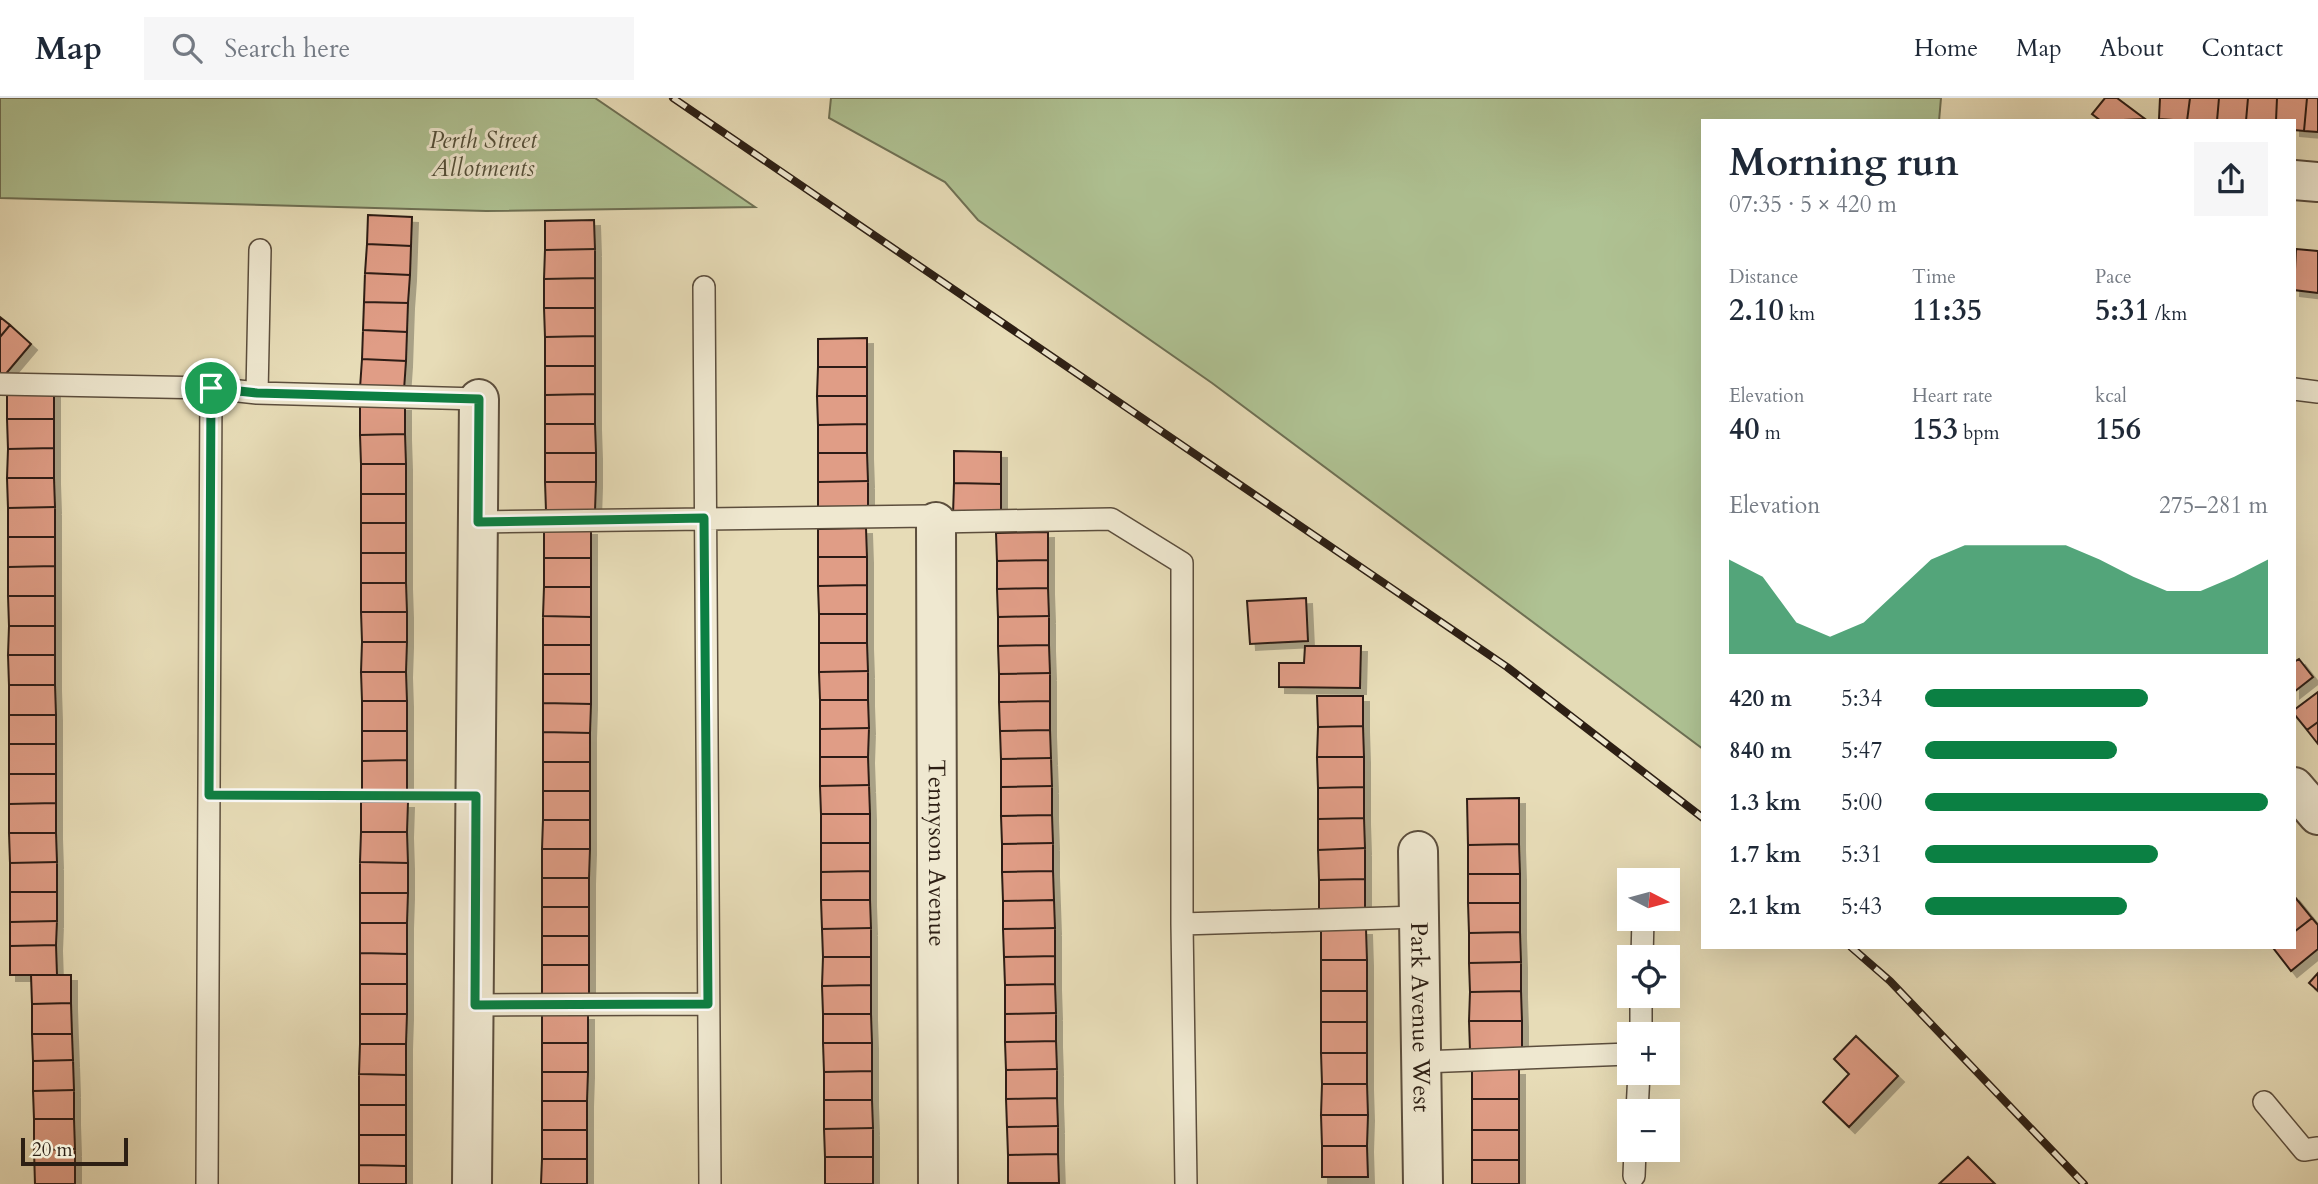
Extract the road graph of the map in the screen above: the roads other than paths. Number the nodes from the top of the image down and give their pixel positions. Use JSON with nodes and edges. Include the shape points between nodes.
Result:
{"nodes":[{"id":1,"x":2296,"y":180,"type":"edge"},
{"id":2,"x":2318,"y":182,"type":"edge"},
{"id":3,"x":260,"y":250,"type":"dead end"},
{"id":4,"x":704,"y":287,"type":"dead end"},
{"id":5,"x":0,"y":384,"type":"edge"},
{"id":6,"x":211,"y":388,"type":"junction"},
{"id":7,"x":2296,"y":389,"type":"edge"},
{"id":8,"x":2318,"y":392,"type":"edge"},
{"id":9,"x":257,"y":393,"type":"junction"},
{"id":10,"x":479,"y":399,"type":"joint"},
{"id":11,"x":704,"y":518,"type":"junction"},
{"id":12,"x":478,"y":522,"type":"junction"},
{"id":13,"x":936,"y":522,"type":"junction"},
{"id":14,"x":2296,"y":789,"type":"edge"},
{"id":15,"x":2318,"y":815,"type":"edge"},
{"id":16,"x":1419,"y":852,"type":"dead end"},
{"id":17,"x":1419,"y":917,"type":"junction"},
{"id":18,"x":1182,"y":924,"type":"junction"},
{"id":19,"x":708,"y":1004,"type":"junction"},
{"id":20,"x":475,"y":1005,"type":"junction"},
{"id":21,"x":1617,"y":1054,"type":"edge"},
{"id":22,"x":1422,"y":1062,"type":"junction"},
{"id":23,"x":2264,"y":1102,"type":"dead end"},
{"id":24,"x":2318,"y":1148,"type":"edge"},
{"id":25,"x":1634,"y":1162,"type":"edge"},
{"id":26,"x":1633,"y":1176,"type":"dead end"},
{"id":27,"x":207,"y":1184,"type":"edge"},
{"id":28,"x":472,"y":1184,"type":"edge"},
{"id":29,"x":710,"y":1184,"type":"edge"},
{"id":30,"x":938,"y":1184,"type":"edge"},
{"id":31,"x":1186,"y":1184,"type":"edge"},
{"id":32,"x":1423,"y":1184,"type":"edge"}],
"edges":[{"from":1,"to":2,"type":"street"},
{"from":3,"to":9,"type":"lane"},
{"from":4,"to":11,"type":"lane"},
{"from":5,"to":6,"type":"lane"},
{"from":6,"to":9,"type":"lane"},
{"from":6,"to":27,"type":"lane"},
{"from":7,"to":8,"type":"lane"},
{"from":9,"to":10,"type":"lane"},
{"from":10,"to":12,"type":"street"},
{"from":11,"to":12,"type":"lane"},
{"from":11,"to":13,"type":"lane","via":[[928,516]]},
{"from":11,"to":19,"type":"lane"},
{"from":12,"to":20,"type":"street"},
{"from":13,"to":18,"type":"lane","via":[[1111,519],[1182,563]]},
{"from":13,"to":30,"type":"street","name":"Tennyson Avenue"},
{"from":14,"to":15,"type":"street"},
{"from":16,"to":17,"type":"street","name":"Park Avenue West"},
{"from":17,"to":18,"type":"lane"},
{"from":17,"to":22,"type":"street","name":"Park Avenue West"},
{"from":18,"to":31,"type":"lane"},
{"from":19,"to":20,"type":"lane"},
{"from":19,"to":29,"type":"lane"},
{"from":20,"to":28,"type":"street"},
{"from":21,"to":22,"type":"lane"},
{"from":22,"to":32,"type":"street","name":"Park Avenue West"},
{"from":23,"to":24,"type":"lane","via":[[2304,1150]]},
{"from":25,"to":26,"type":"lane"}]}
